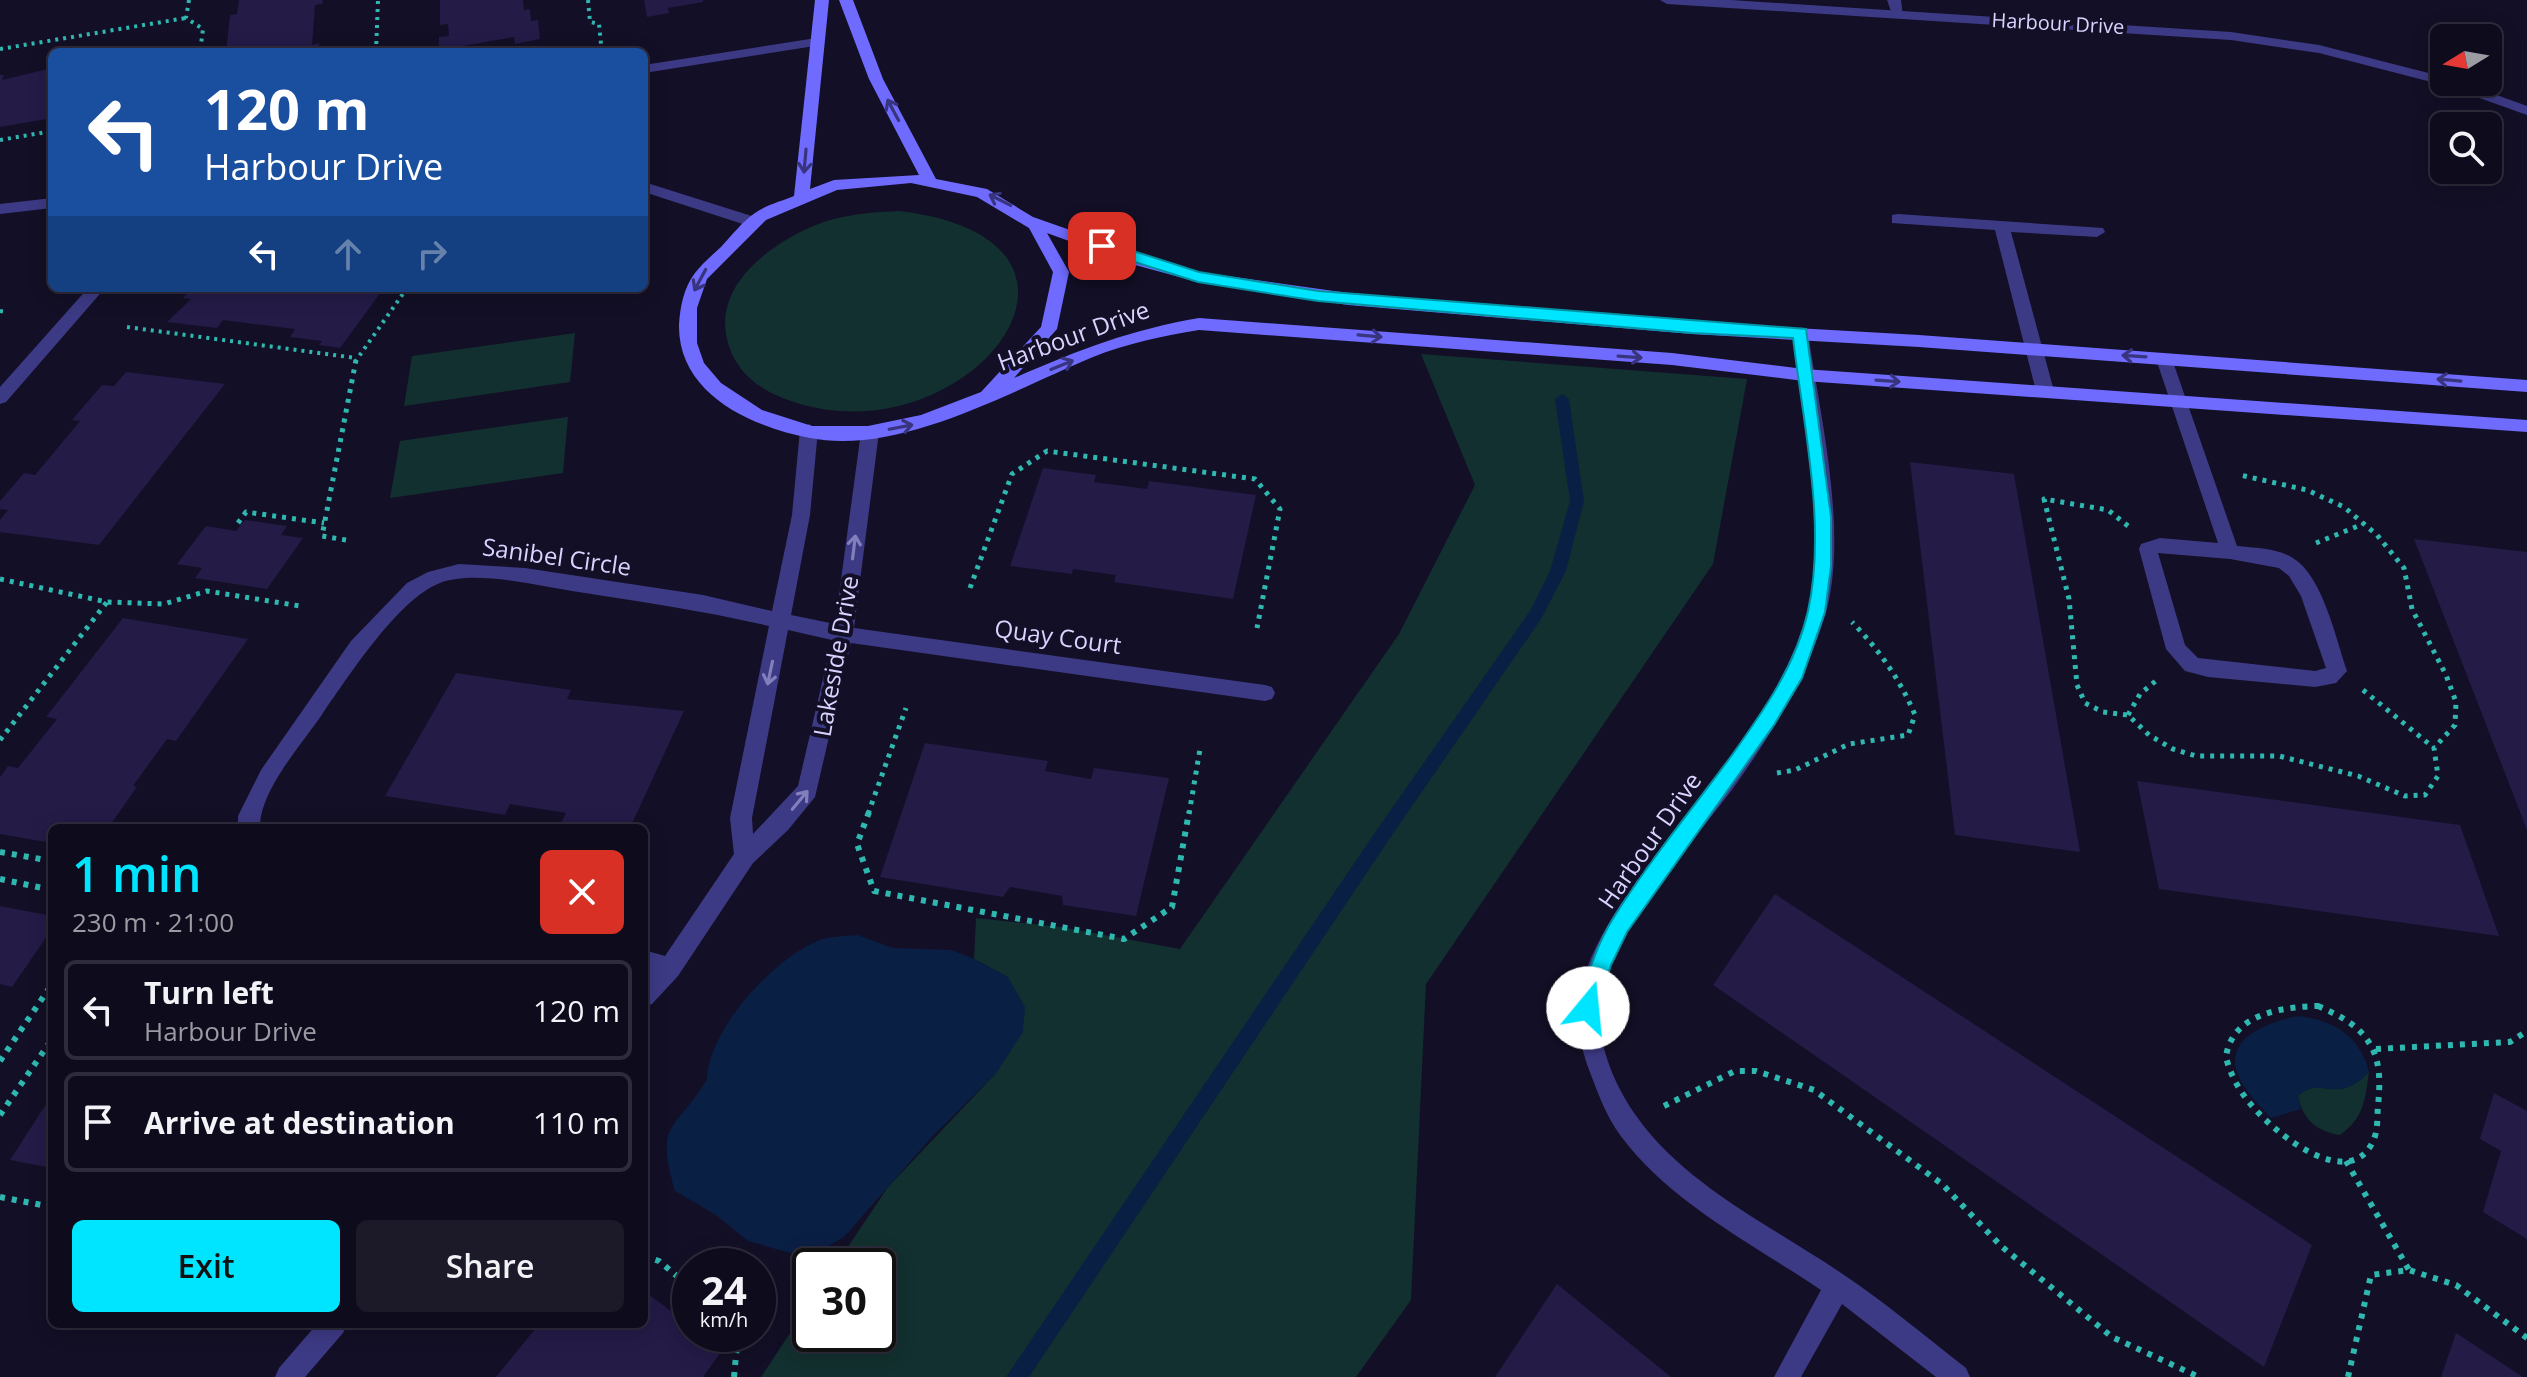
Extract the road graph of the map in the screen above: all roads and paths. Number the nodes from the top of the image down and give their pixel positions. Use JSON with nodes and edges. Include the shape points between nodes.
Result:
{"nodes":[{"id":1,"x":189,"y":0,"type":"edge"},
{"id":2,"x":378,"y":0,"type":"edge"},
{"id":3,"x":588,"y":0,"type":"edge"},
{"id":4,"x":822,"y":0,"type":"edge"},
{"id":5,"x":846,"y":0,"type":"edge"},
{"id":6,"x":1667,"y":0,"type":"edge"},
{"id":7,"x":1896,"y":7,"type":"edge"},
{"id":8,"x":186,"y":18,"type":"junction"},
{"id":9,"x":816,"y":42,"type":"junction"},
{"id":10,"x":601,"y":44,"type":"dead end"},
{"id":11,"x":201,"y":48,"type":"edge"},
{"id":12,"x":376,"y":48,"type":"edge"},
{"id":13,"x":0,"y":49,"type":"edge"},
{"id":14,"x":648,"y":68,"type":"edge"},
{"id":15,"x":2430,"y":77,"type":"edge"},
{"id":16,"x":2486,"y":96,"type":"edge"},
{"id":17,"x":2527,"y":111,"type":"edge"},
{"id":18,"x":48,"y":132,"type":"edge"},
{"id":19,"x":0,"y":140,"type":"edge"},
{"id":20,"x":929,"y":179,"type":"junction"},
{"id":21,"x":648,"y":188,"type":"edge"},
{"id":22,"x":802,"y":196,"type":"junction"},
{"id":23,"x":48,"y":203,"type":"edge"},
{"id":24,"x":0,"y":209,"type":"edge"},
{"id":25,"x":1898,"y":219,"type":"dead end"},
{"id":26,"x":752,"y":222,"type":"junction"},
{"id":27,"x":1033,"y":222,"type":"junction"},
{"id":28,"x":2001,"y":225,"type":"junction"},
{"id":29,"x":2097,"y":232,"type":"dead end"},
{"id":30,"x":93,"y":292,"type":"edge"},
{"id":31,"x":404,"y":292,"type":"edge"},
{"id":32,"x":1341,"y":299,"type":"junction"},
{"id":33,"x":127,"y":327,"type":"dead end"},
{"id":34,"x":1338,"y":333,"type":"junction"},
{"id":35,"x":1800,"y":333,"type":"junction"},
{"id":36,"x":2034,"y":349,"type":"junction"},
{"id":37,"x":356,"y":358,"type":"junction"},
{"id":38,"x":2164,"y":359,"type":"junction"},
{"id":39,"x":1804,"y":375,"type":"junction"},
{"id":40,"x":2527,"y":386,"type":"edge"},
{"id":41,"x":2045,"y":391,"type":"junction"},
{"id":42,"x":989,"y":394,"type":"junction"},
{"id":43,"x":0,"y":398,"type":"edge"},
{"id":44,"x":2178,"y":401,"type":"junction"},
{"id":45,"x":2527,"y":426,"type":"edge"},
{"id":46,"x":809,"y":430,"type":"junction"},
{"id":47,"x":870,"y":432,"type":"junction"},
{"id":48,"x":238,"y":523,"type":"dead end"},
{"id":49,"x":324,"y":523,"type":"junction"},
{"id":50,"x":2363,"y":524,"type":"dead end"},
{"id":51,"x":346,"y":540,"type":"dead end"},
{"id":52,"x":2230,"y":552,"type":"junction"},
{"id":53,"x":2286,"y":564,"type":"junction"},
{"id":54,"x":0,"y":579,"type":"edge"},
{"id":55,"x":970,"y":588,"type":"dead end"},
{"id":56,"x":1818,"y":599,"type":"junction"},
{"id":57,"x":107,"y":602,"type":"junction"},
{"id":58,"x":300,"y":606,"type":"dead end"},
{"id":59,"x":782,"y":620,"type":"junction"},
{"id":60,"x":1257,"y":628,"type":"dead end"},
{"id":61,"x":843,"y":634,"type":"junction"},
{"id":62,"x":2184,"y":658,"type":"junction"},
{"id":63,"x":2337,"y":671,"type":"junction"},
{"id":64,"x":1265,"y":693,"type":"dead end"},
{"id":65,"x":906,"y":708,"type":"dead end"},
{"id":66,"x":2128,"y":715,"type":"dead end"},
{"id":67,"x":0,"y":740,"type":"edge"},
{"id":68,"x":2434,"y":748,"type":"dead end"},
{"id":69,"x":1200,"y":749,"type":"dead end"},
{"id":70,"x":1731,"y":770,"type":"junction"},
{"id":71,"x":249,"y":824,"type":"edge"},
{"id":72,"x":0,"y":852,"type":"edge"},
{"id":73,"x":745,"y":856,"type":"junction"},
{"id":74,"x":48,"y":860,"type":"edge"},
{"id":75,"x":0,"y":879,"type":"edge"},
{"id":76,"x":48,"y":889,"type":"edge"},
{"id":77,"x":648,"y":962,"type":"edge"},
{"id":78,"x":670,"y":968,"type":"junction"},
{"id":79,"x":48,"y":990,"type":"edge"},
{"id":80,"x":648,"y":992,"type":"edge"},
{"id":81,"x":2527,"y":1031,"type":"edge"},
{"id":82,"x":48,"y":1045,"type":"edge"},
{"id":83,"x":2376,"y":1049,"type":"junction"},
{"id":84,"x":0,"y":1061,"type":"edge"},
{"id":85,"x":0,"y":1115,"type":"edge"},
{"id":86,"x":1627,"y":1124,"type":"junction"},
{"id":87,"x":2346,"y":1161,"type":"junction"},
{"id":88,"x":0,"y":1197,"type":"edge"},
{"id":89,"x":48,"y":1206,"type":"edge"},
{"id":90,"x":648,"y":1257,"type":"edge"},
{"id":91,"x":2409,"y":1270,"type":"junction"},
{"id":92,"x":672,"y":1272,"type":"edge"},
{"id":93,"x":1838,"y":1285,"type":"junction"},
{"id":94,"x":331,"y":1328,"type":"edge"},
{"id":95,"x":2527,"y":1338,"type":"edge"},
{"id":96,"x":736,"y":1352,"type":"edge"},
{"id":97,"x":288,"y":1377,"type":"edge"},
{"id":98,"x":734,"y":1377,"type":"edge"},
{"id":99,"x":1787,"y":1377,"type":"edge"},
{"id":100,"x":1957,"y":1377,"type":"edge"},
{"id":101,"x":2199,"y":1377,"type":"edge"},
{"id":102,"x":2348,"y":1377,"type":"edge"}],
"edges":[{"from":1,"to":8,"type":"path"},
{"from":2,"to":12,"type":"path"},
{"from":3,"to":10,"type":"path","via":[[590,22],[599,24]]},
{"from":4,"to":9,"type":"street"},
{"from":20,"to":5,"type":"street","one_way":true,"via":[[876,79]]},
{"from":6,"to":7,"type":"street","name":"Harbour Drive"},
{"from":7,"to":15,"type":"street","name":"Harbour Drive","via":[[2259,39]]},
{"from":8,"to":11,"type":"path","via":[[203,29]]},
{"from":8,"to":13,"type":"path"},
{"from":9,"to":14,"type":"street"},
{"from":9,"to":22,"type":"street","one_way":true},
{"from":16,"to":17,"type":"street","name":"Harbour Drive"},
{"from":18,"to":19,"type":"path"},
{"from":20,"to":22,"type":"street","name":"Harbour Drive","via":[[872,180]]},
{"from":27,"to":20,"type":"street","name":"Harbour Drive","one_way":true,"via":[[980,190]]},
{"from":21,"to":26,"type":"street"},
{"from":22,"to":26,"type":"street","name":"Harbour Drive"},
{"from":23,"to":24,"type":"street"},
{"from":25,"to":28,"type":"street"},
{"from":26,"to":46,"type":"street","name":"Harbour Drive","one_way":true,"via":[[715,255],[696,283],[688,339],[696,364],[735,405]]},
{"from":27,"to":32,"type":"street","name":"Harbour Drive","via":[[1198,277]]},
{"from":27,"to":42,"type":"street","via":[[1059,267],[1055,318],[1021,369]]},
{"from":28,"to":29,"type":"street"},
{"from":28,"to":36,"type":"street"},
{"from":30,"to":43,"type":"street"},
{"from":31,"to":37,"type":"path"},
{"from":32,"to":34,"type":"street"},
{"from":32,"to":35,"type":"street","name":"Harbour Drive"},
{"from":33,"to":37,"type":"path"},
{"from":34,"to":39,"type":"street","name":"Harbour Drive","one_way":true,"via":[[1672,359]]},
{"from":42,"to":34,"type":"street","name":"Harbour Drive","one_way":true,"via":[[1137,336],[1184,325]]},
{"from":35,"to":36,"type":"street","name":"Harbour Drive"},
{"from":35,"to":39,"type":"street","name":"Harbour Drive"},
{"from":38,"to":36,"type":"street","name":"Harbour Drive","one_way":true},
{"from":36,"to":41,"type":"street"},
{"from":37,"to":49,"type":"path"},
{"from":40,"to":38,"type":"street","name":"Harbour Drive","one_way":true},
{"from":38,"to":44,"type":"street"},
{"from":39,"to":41,"type":"street","name":"Harbour Drive","one_way":true},
{"from":39,"to":56,"type":"street","name":"Harbour Drive","via":[[1822,517]]},
{"from":41,"to":44,"type":"street","name":"Harbour Drive"},
{"from":47,"to":42,"type":"street","name":"Harbour Drive","one_way":true,"via":[[933,419]]},
{"from":44,"to":45,"type":"street","name":"Harbour Drive"},
{"from":44,"to":52,"type":"street"},
{"from":46,"to":47,"type":"street","name":"Harbour Drive"},
{"from":46,"to":59,"type":"street","via":[[801,515]]},
{"from":61,"to":47,"type":"street","name":"Lakeside Drive","one_way":true},
{"from":48,"to":49,"type":"path","via":[[246,512]]},
{"from":49,"to":51,"type":"path","via":[[322,536]]},
{"from":50,"to":53,"type":"path","via":[[2325,537]]},
{"from":52,"to":53,"type":"street"},
{"from":52,"to":62,"type":"street","via":[[2160,545],[2148,549],[2176,649]]},
{"from":53,"to":63,"type":"street","via":[[2306,586]]},
{"from":54,"to":57,"type":"path"},
{"from":55,"to":60,"type":"path","via":[[1012,474],[1047,451],[1255,479],[1280,509]]},
{"from":56,"to":70,"type":"street","name":"Harbour Drive","via":[[1793,678]]},
{"from":56,"to":70,"type":"path","via":[[1853,622],[1881,652],[1915,715],[1908,735],[1836,748],[1790,773]]},
{"from":57,"to":58,"type":"path","via":[[164,604],[207,591]]},
{"from":57,"to":67,"type":"path"},
{"from":59,"to":61,"type":"street","name":"Sanibel Circle"},
{"from":59,"to":71,"type":"street","name":"Sanibel Circle","via":[[513,574],[477,570],[435,577],[396,604],[358,647],[268,776]]},
{"from":59,"to":73,"type":"street","one_way":true,"via":[[741,818]]},
{"from":61,"to":64,"type":"street","name":"Quay Court"},
{"from":73,"to":61,"type":"street","name":"Lakeside Drive","one_way":true,"via":[[808,790]]},
{"from":62,"to":63,"type":"street","via":[[2208,669],[2315,679]]},
{"from":62,"to":66,"type":"path","via":[[2140,694]]},
{"from":63,"to":68,"type":"path"},
{"from":65,"to":69,"type":"path","via":[[857,844],[874,891],[1124,939],[1172,907]]},
{"from":70,"to":86,"type":"street","name":"Harbour Drive","via":[[1620,925],[1588,1008],[1591,1041]]},
{"from":72,"to":74,"type":"path"},
{"from":73,"to":78,"type":"street","name":"Lakeside Drive"},
{"from":75,"to":76,"type":"path"},
{"from":77,"to":78,"type":"street"},
{"from":78,"to":80,"type":"street","name":"Lakeside Drive"},
{"from":79,"to":84,"type":"path"},
{"from":81,"to":83,"type":"path","via":[[2510,1042]]},
{"from":82,"to":85,"type":"path"},
{"from":83,"to":87,"type":"path","via":[[2381,1085],[2375,1140]]},
{"from":83,"to":87,"type":"path","via":[[2343,1016],[2318,1006],[2270,1010],[2233,1037],[2225,1056],[2232,1079],[2262,1120],[2299,1149]]},
{"from":86,"to":93,"type":"street","name":"Harbour Drive","via":[[1695,1191]]},
{"from":86,"to":101,"type":"path","via":[[1735,1071],[1756,1071],[1814,1090],[1942,1184],[2001,1246],[2112,1337]]},
{"from":87,"to":91,"type":"path"},
{"from":88,"to":89,"type":"path"},
{"from":90,"to":92,"type":"path"},
{"from":91,"to":95,"type":"path","via":[[2456,1285]]},
{"from":91,"to":102,"type":"path","via":[[2371,1275]]},
{"from":93,"to":99,"type":"street"},
{"from":93,"to":100,"type":"street","name":"Harbour Drive"},
{"from":94,"to":97,"type":"street"},
{"from":96,"to":98,"type":"path"}]}
